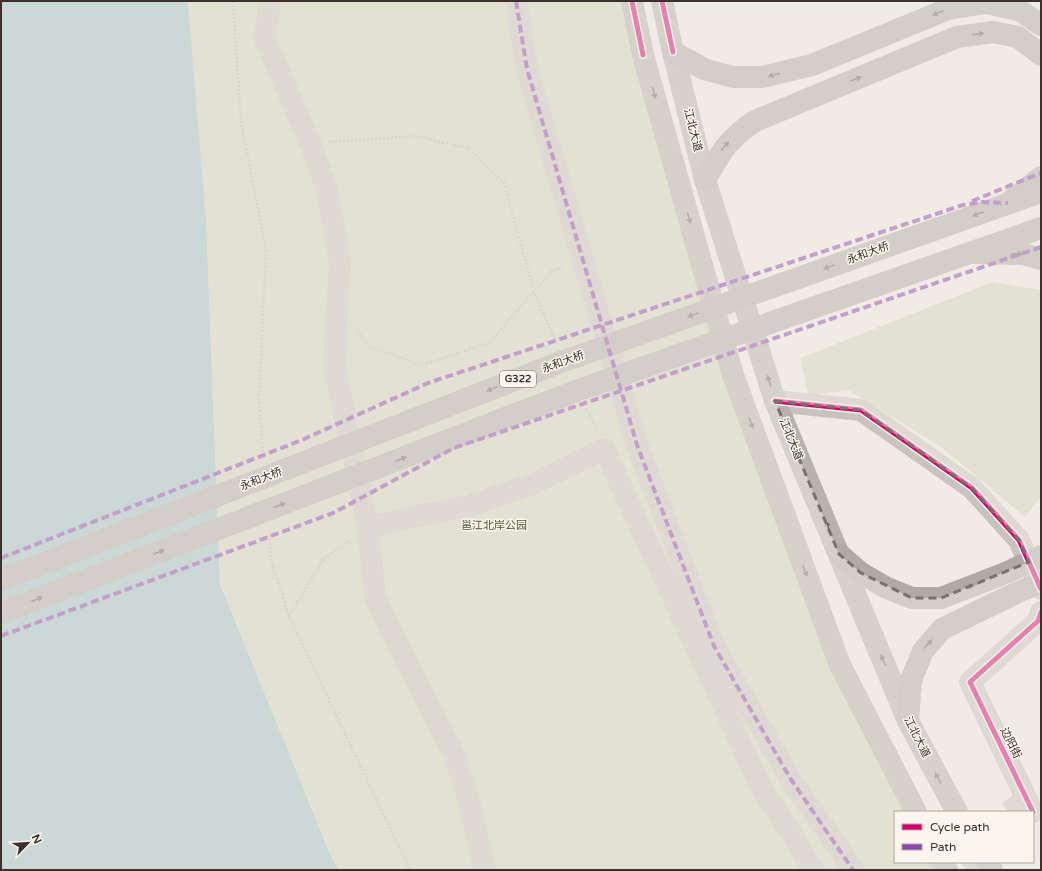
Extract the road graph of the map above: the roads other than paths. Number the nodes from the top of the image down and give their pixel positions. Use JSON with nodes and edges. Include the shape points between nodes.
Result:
{"nodes":[{"id":1,"x":270,"y":1,"type":"edge"},
{"id":2,"x":516,"y":1,"type":"edge"},
{"id":3,"x":632,"y":1,"type":"edge"},
{"id":4,"x":662,"y":1,"type":"edge"},
{"id":5,"x":1041,"y":25,"type":"edge"},
{"id":6,"x":673,"y":52,"type":"junction"},
{"id":7,"x":1041,"y":55,"type":"edge"},
{"id":8,"x":1041,"y":177,"type":"edge"},
{"id":9,"x":705,"y":180,"type":"junction"},
{"id":10,"x":1041,"y":192,"type":"edge"},
{"id":11,"x":1008,"y":203,"type":"junction"},
{"id":12,"x":1041,"y":228,"type":"edge"},
{"id":13,"x":964,"y":253,"type":"junction"},
{"id":14,"x":1041,"y":259,"type":"edge"},
{"id":15,"x":776,"y":401,"type":"junction"},
{"id":16,"x":368,"y":528,"type":"junction"},
{"id":17,"x":839,"y":554,"type":"junction"},
{"id":18,"x":1041,"y":556,"type":"edge"},
{"id":19,"x":1,"y":580,"type":"edge"},
{"id":20,"x":1041,"y":582,"type":"edge"},
{"id":21,"x":1041,"y":589,"type":"edge"},
{"id":22,"x":1041,"y":612,"type":"edge"},
{"id":23,"x":1,"y":613,"type":"edge"},
{"id":24,"x":908,"y":721,"type":"junction"},
{"id":25,"x":915,"y":811,"type":"edge"},
{"id":26,"x":956,"y":811,"type":"edge"},
{"id":27,"x":1033,"y":811,"type":"edge"},
{"id":28,"x":1034,"y":814,"type":"edge"},
{"id":29,"x":1041,"y":829,"type":"edge"},
{"id":30,"x":485,"y":870,"type":"edge"},
{"id":31,"x":814,"y":870,"type":"edge"},
{"id":32,"x":853,"y":870,"type":"edge"}],
"edges":[{"from":1,"to":16,"type":"street","via":[[265,38],[327,190],[340,263],[334,364]]},
{"from":2,"to":32,"type":"street","via":[[527,68],[637,445],[711,639],[790,778]]},
{"from":3,"to":25,"type":"main road","one_way":true,"via":[[643,55],[733,375],[840,665]]},
{"from":4,"to":6,"type":"main road","name":"江北大道"},
{"from":5,"to":6,"type":"highway","one_way":true,"via":[[1021,11],[987,3],[948,9],[812,65],[762,78],[733,77],[704,69]]},
{"from":6,"to":9,"type":"main road","name":"江北大道"},
{"from":9,"to":7,"type":"highway","one_way":true,"via":[[720,152],[736,134],[755,121],[957,37],[993,32],[1018,37]]},
{"from":8,"to":11,"type":"highway"},
{"from":15,"to":9,"type":"main road","name":"江北大道","one_way":true},
{"from":10,"to":11,"type":"highway","name":"永和大桥","number":"G322","bridge":true},
{"from":11,"to":19,"type":"highway","name":"永和大桥","number":"G322","one_way":true,"bridge":true,"via":[[561,362]]},
{"from":12,"to":13,"type":"highway","bridge":true},
{"from":13,"to":14,"type":"highway","one_way":true,"bridge":true,"via":[[1023,254]]},
{"from":23,"to":13,"type":"highway","one_way":true,"bridge":true,"via":[[573,392]]},
{"from":17,"to":15,"type":"main road","name":"江北大道","one_way":true},
{"from":15,"to":21,"type":"street","via":[[861,410],[972,488],[1019,540]]},
{"from":16,"to":30,"type":"street","via":[[375,597],[454,754],[468,798]]},
{"from":16,"to":31,"type":"street","via":[[468,506],[533,484],[604,448],[761,787]]},
{"from":18,"to":17,"type":"highway","one_way":true,"bridge":true,"via":[[941,598],[912,598],[887,588],[861,573]]},
{"from":24,"to":17,"type":"main road","name":"江北大道","one_way":true},
{"from":24,"to":20,"type":"highway","one_way":true,"bridge":true,"via":[[911,680],[922,651],[942,629]]},
{"from":22,"to":27,"type":"street","name":"边阳街","via":[[1038,621],[970,682]]},
{"from":26,"to":24,"type":"main road","name":"江北大道","one_way":true},
{"from":28,"to":29,"type":"street","name":"边阳街"}]}
